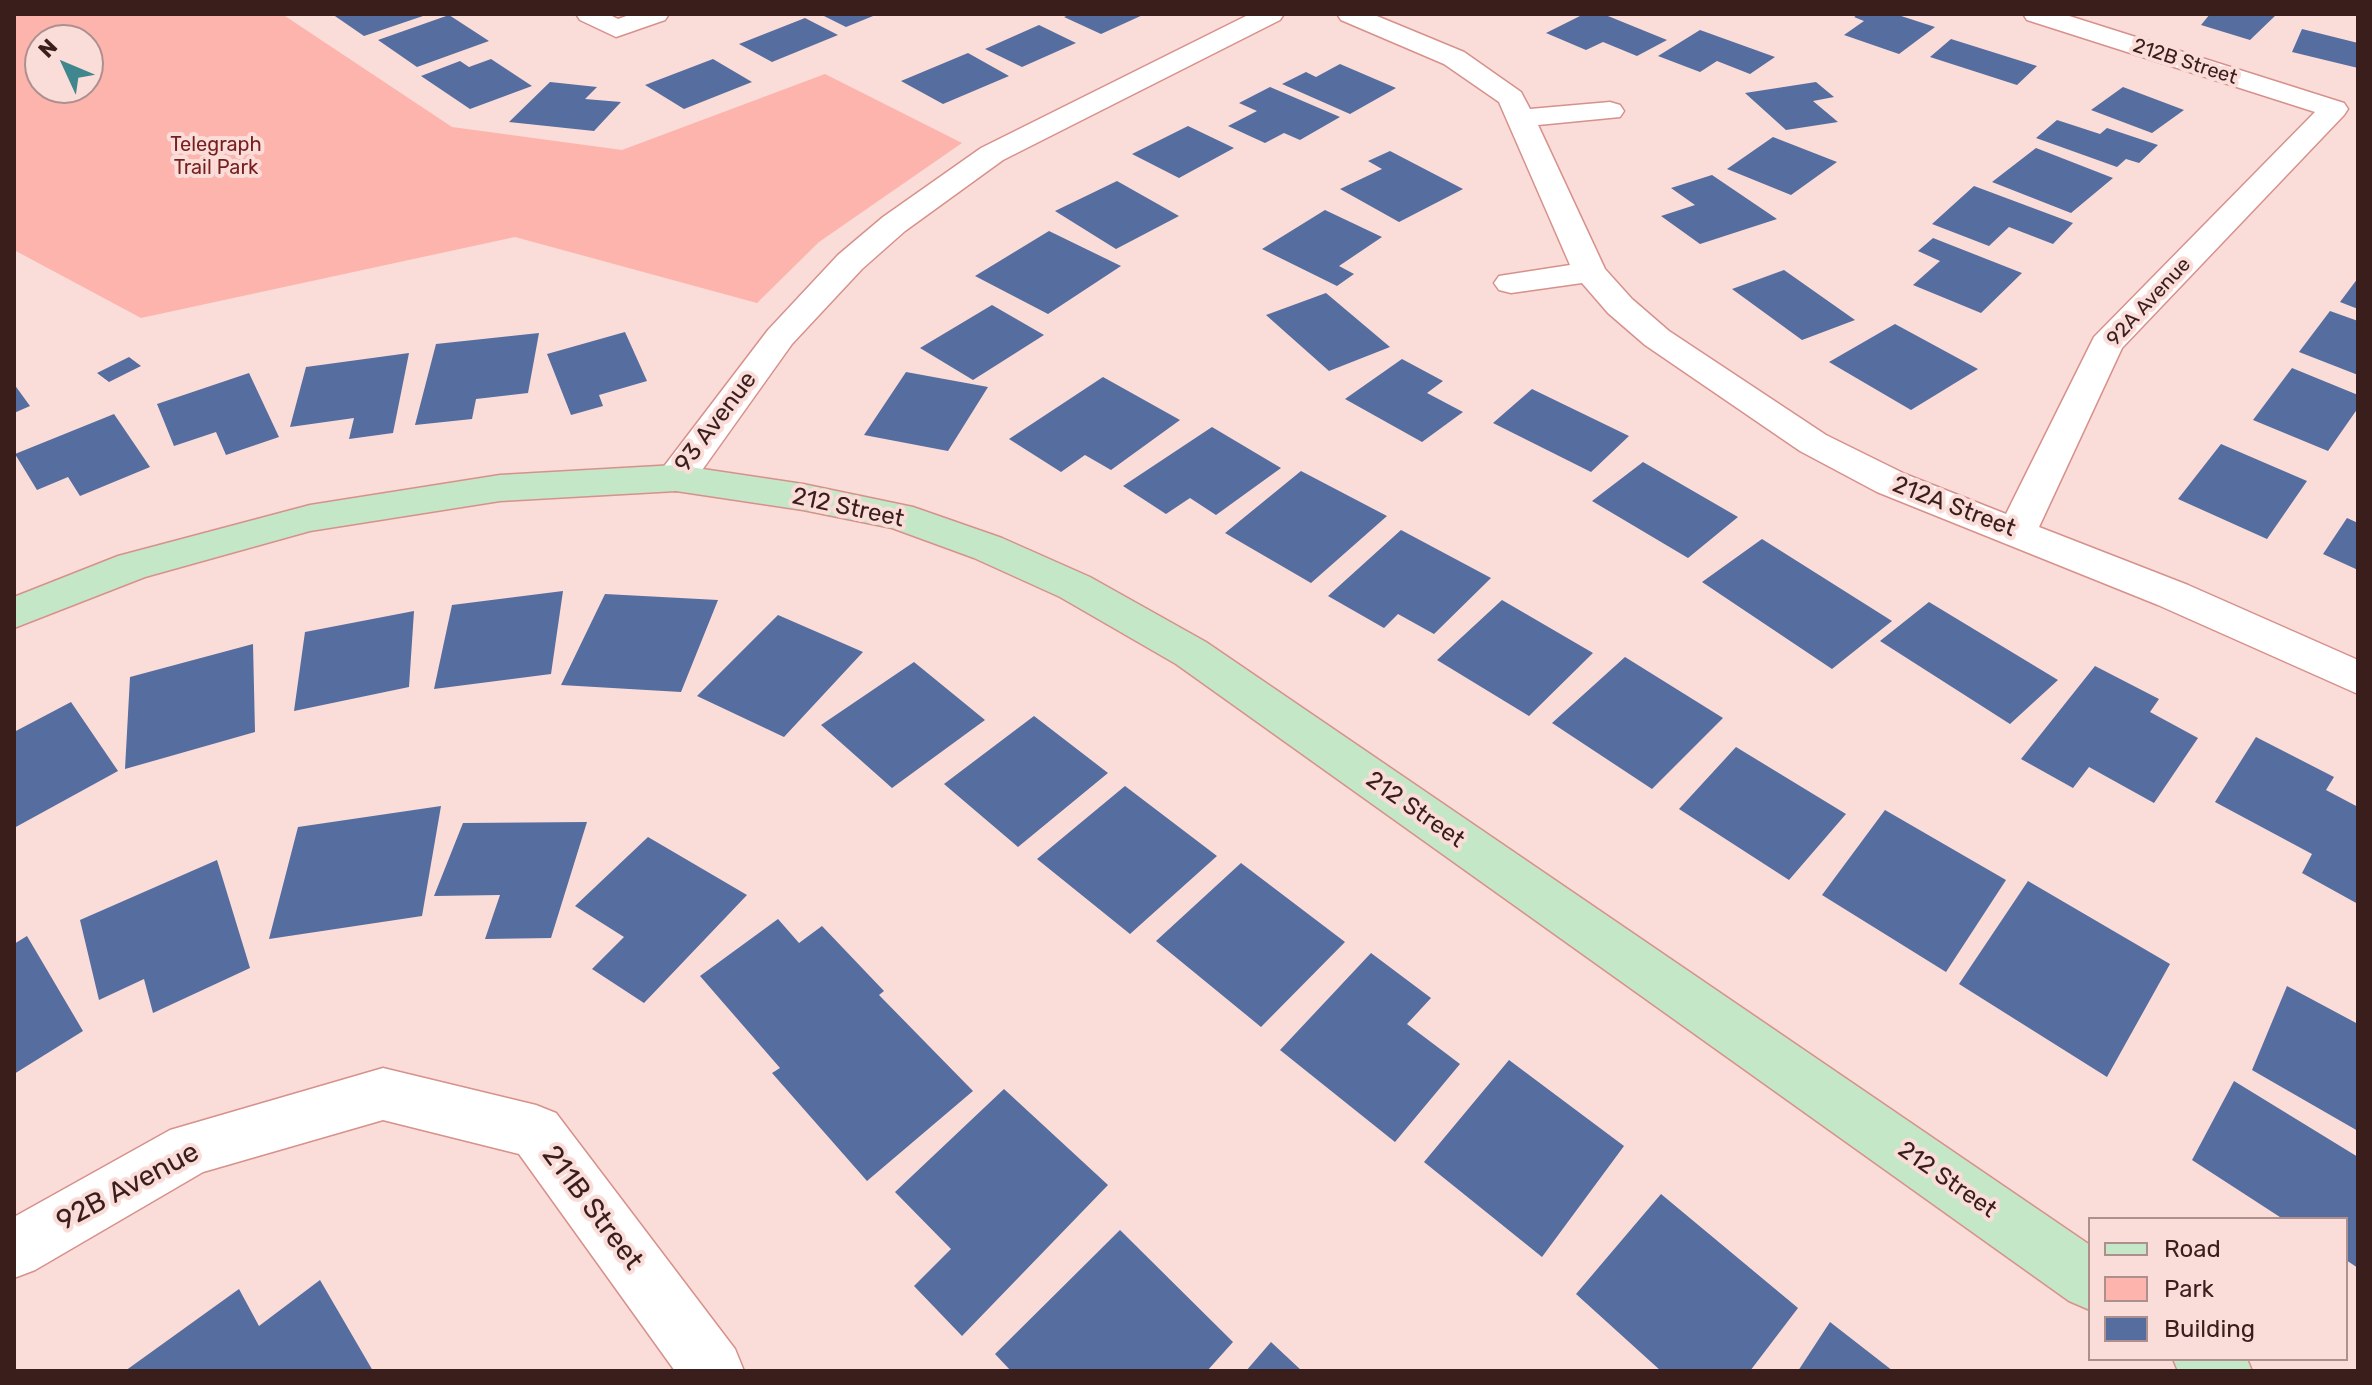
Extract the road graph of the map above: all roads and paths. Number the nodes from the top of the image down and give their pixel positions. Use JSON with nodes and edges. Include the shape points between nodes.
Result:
{"nodes":[{"id":1,"x":589,"y":14,"type":"edge"},
{"id":2,"x":656,"y":14,"type":"edge"},
{"id":3,"x":1271,"y":14,"type":"edge"},
{"id":4,"x":1350,"y":14,"type":"edge"},
{"id":5,"x":2036,"y":14,"type":"edge"},
{"id":6,"x":2334,"y":109,"type":"joint"},
{"id":7,"x":1610,"y":111,"type":"dead end"},
{"id":8,"x":1523,"y":118,"type":"junction"},
{"id":9,"x":1590,"y":272,"type":"junction"},
{"id":10,"x":1511,"y":283,"type":"dead end"},
{"id":11,"x":676,"y":478,"type":"junction"},
{"id":12,"x":2017,"y":532,"type":"junction"},
{"id":13,"x":14,"y":613,"type":"edge"},
{"id":14,"x":2358,"y":678,"type":"edge"},
{"id":15,"x":383,"y":1094,"type":"joint"},
{"id":16,"x":14,"y":1249,"type":"edge"},
{"id":17,"x":2088,"y":1279,"type":"edge"},
{"id":18,"x":713,"y":1371,"type":"edge"}],
"edges":[{"from":1,"to":2,"type":"street","via":[[616,29]]},
{"from":3,"to":11,"type":"street","name":"93 Avenue","via":[[992,154],[894,224],[780,337]]},
{"from":4,"to":8,"type":"street","name":"212A Street","via":[[1477,72],[1511,98]]},
{"from":5,"to":6,"type":"street","name":"212B Street"},
{"from":6,"to":12,"type":"street","name":"92A Avenue","via":[[2106,344]]},
{"from":7,"to":8,"type":"street"},
{"from":8,"to":9,"type":"street","name":"212A Street"},
{"from":9,"to":10,"type":"street"},
{"from":9,"to":12,"type":"street","name":"212A Street","via":[[1657,338],[1813,443],[1891,483]]},
{"from":11,"to":13,"type":"street","name":"93 Avenue","via":[[500,488],[310,518],[132,566]]},
{"from":11,"to":17,"type":"street","name":"212 Street","via":[[899,516],[988,548],[1120,610],[1191,653]]},
{"from":12,"to":14,"type":"street","name":"212A Street"},
{"from":15,"to":16,"type":"street","name":"92B Avenue","via":[[190,1149]]},
{"from":15,"to":18,"type":"street","name":"211B Street","via":[[536,1132]]}]}
